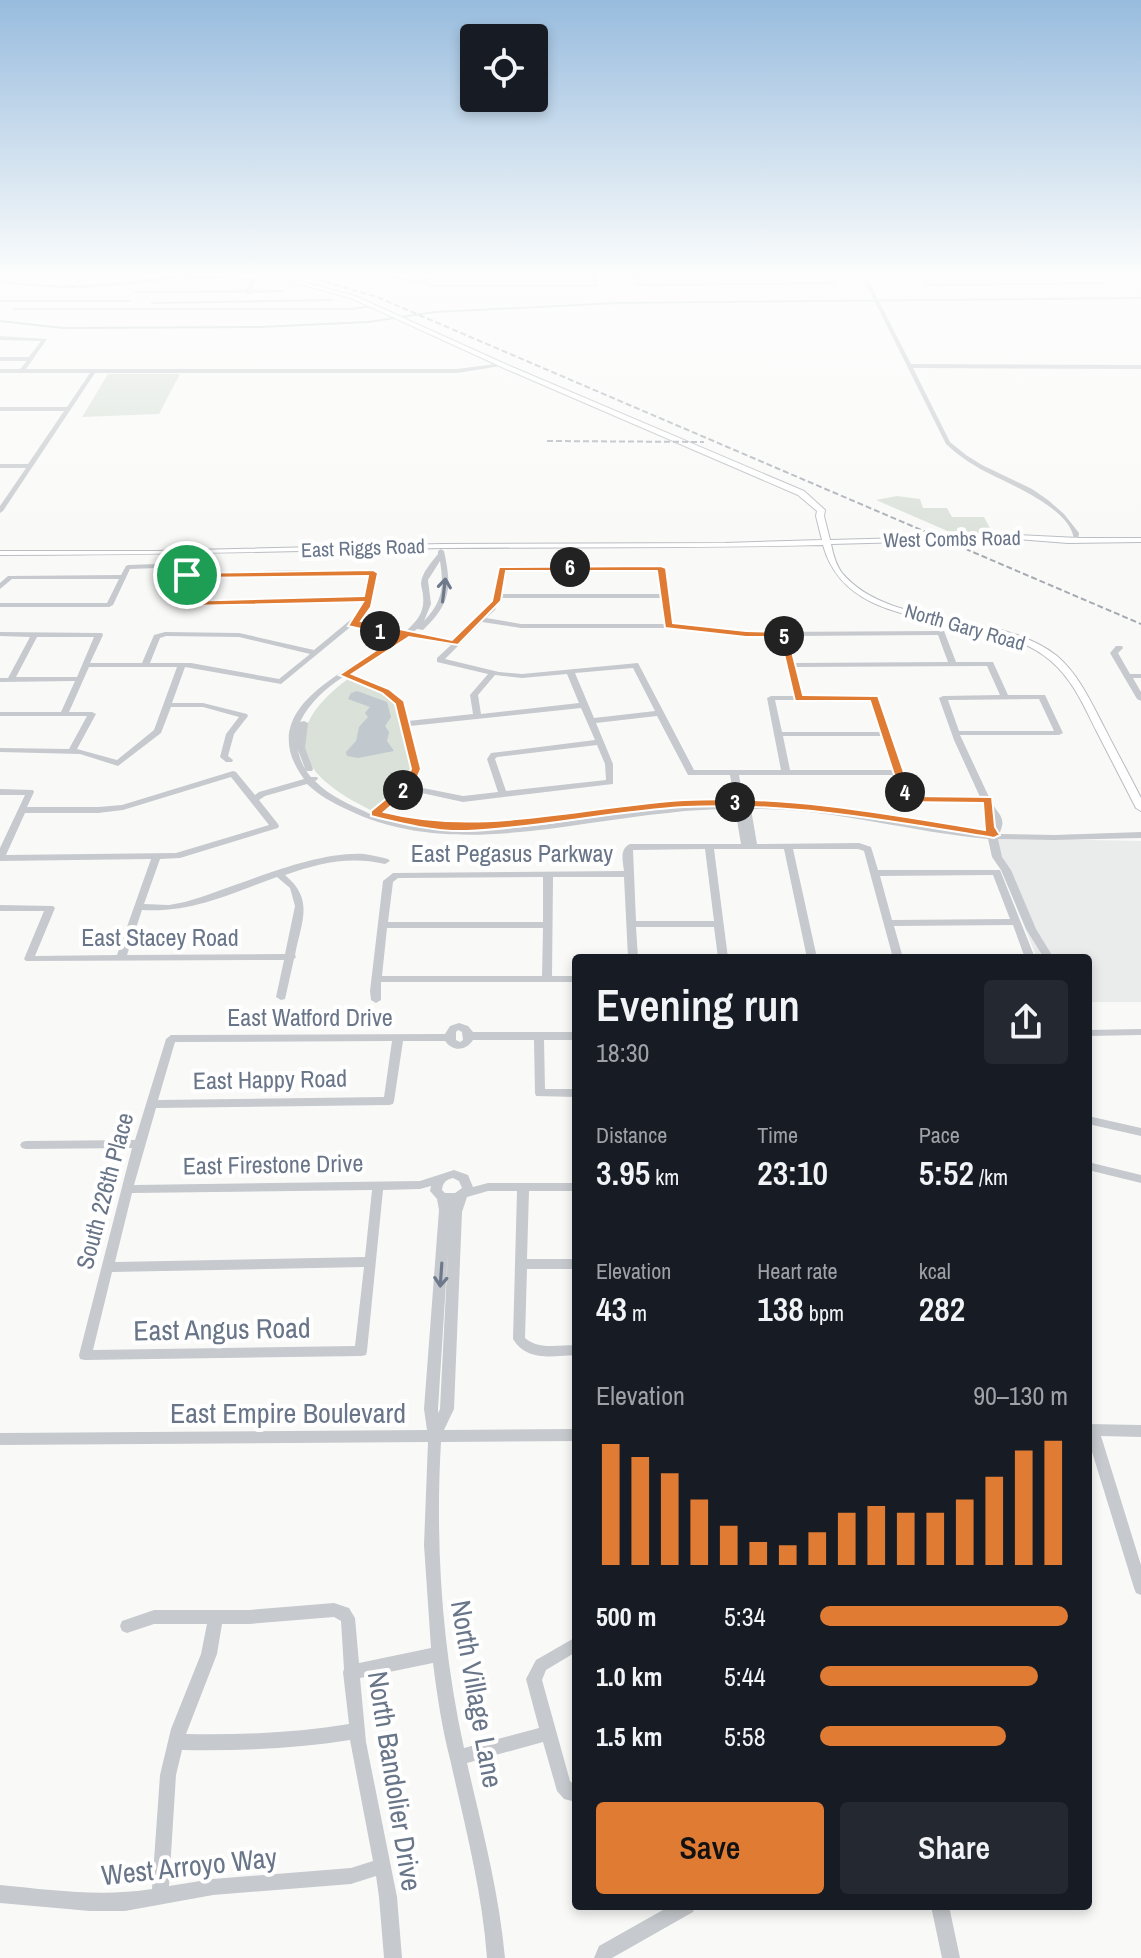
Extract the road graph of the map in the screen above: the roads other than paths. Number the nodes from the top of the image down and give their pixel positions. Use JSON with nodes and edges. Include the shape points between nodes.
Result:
{"nodes":[{"id":1,"x":26,"y":365,"type":"edge"},
{"id":2,"x":501,"y":365,"type":"edge"},
{"id":3,"x":504,"y":365,"type":"joint"},
{"id":4,"x":909,"y":366,"type":"joint"},
{"id":5,"x":1141,"y":367,"type":"edge"},
{"id":6,"x":0,"y":371,"type":"edge"},
{"id":7,"x":22,"y":371,"type":"junction"},
{"id":8,"x":93,"y":372,"type":"junction"},
{"id":9,"x":0,"y":409,"type":"edge"},
{"id":10,"x":69,"y":409,"type":"junction"},
{"id":11,"x":0,"y":466,"type":"edge"},
{"id":12,"x":30,"y":466,"type":"junction"},
{"id":13,"x":800,"y":496,"type":"junction"},
{"id":14,"x":3,"y":501,"type":"edge"},
{"id":15,"x":0,"y":511,"type":"edge"},
{"id":16,"x":1076,"y":540,"type":"junction"},
{"id":17,"x":1141,"y":540,"type":"edge"},
{"id":18,"x":828,"y":544,"type":"junction"},
{"id":19,"x":442,"y":550,"type":"junction"},
{"id":20,"x":0,"y":553,"type":"edge"},
{"id":21,"x":187,"y":575,"type":"junction"},
{"id":22,"x":124,"y":577,"type":"junction"},
{"id":23,"x":0,"y":587,"type":"edge"},
{"id":24,"x":498,"y":596,"type":"junction"},
{"id":25,"x":665,"y":596,"type":"junction"},
{"id":26,"x":368,"y":599,"type":"junction"},
{"id":27,"x":0,"y":605,"type":"edge"},
{"id":28,"x":480,"y":619,"type":"junction"},
{"id":29,"x":353,"y":623,"type":"junction"},
{"id":30,"x":668,"y":626,"type":"junction"},
{"id":31,"x":0,"y":634,"type":"edge"},
{"id":32,"x":35,"y":634,"type":"junction"},
{"id":33,"x":784,"y":634,"type":"junction"},
{"id":34,"x":409,"y":636,"type":"junction"},
{"id":35,"x":452,"y":645,"type":"junction"},
{"id":36,"x":1119,"y":648,"type":"dead end"},
{"id":37,"x":316,"y":653,"type":"junction"},
{"id":38,"x":953,"y":664,"type":"junction"},
{"id":39,"x":86,"y":665,"type":"junction"},
{"id":40,"x":145,"y":665,"type":"junction"},
{"id":41,"x":182,"y":665,"type":"junction"},
{"id":42,"x":791,"y":665,"type":"junction"},
{"id":43,"x":570,"y":671,"type":"junction"},
{"id":44,"x":493,"y":673,"type":"junction"},
{"id":45,"x":347,"y":676,"type":"junction"},
{"id":46,"x":1128,"y":676,"type":"junction"},
{"id":47,"x":1141,"y":676,"type":"edge"},
{"id":48,"x":79,"y":679,"type":"junction"},
{"id":49,"x":0,"y":680,"type":"edge"},
{"id":50,"x":11,"y":680,"type":"junction"},
{"id":51,"x":798,"y":698,"type":"junction"},
{"id":52,"x":1005,"y":698,"type":"junction"},
{"id":53,"x":1141,"y":699,"type":"edge"},
{"id":54,"x":167,"y":705,"type":"junction"},
{"id":55,"x":583,"y":705,"type":"junction"},
{"id":56,"x":660,"y":713,"type":"junction"},
{"id":57,"x":0,"y":714,"type":"edge"},
{"id":58,"x":64,"y":714,"type":"junction"},
{"id":59,"x":477,"y":717,"type":"junction"},
{"id":60,"x":591,"y":721,"type":"junction"},
{"id":61,"x":405,"y":724,"type":"junction"},
{"id":62,"x":956,"y":733,"type":"junction"},
{"id":63,"x":778,"y":734,"type":"junction"},
{"id":64,"x":886,"y":734,"type":"junction"},
{"id":65,"x":600,"y":742,"type":"junction"},
{"id":66,"x":0,"y":750,"type":"edge"},
{"id":67,"x":72,"y":751,"type":"junction"},
{"id":68,"x":229,"y":760,"type":"dead end"},
{"id":69,"x":898,"y":772,"type":"junction"},
{"id":70,"x":738,"y":773,"type":"junction"},
{"id":71,"x":786,"y":773,"type":"junction"},
{"id":72,"x":313,"y":779,"type":"junction"},
{"id":73,"x":407,"y":787,"type":"junction"},
{"id":74,"x":0,"y":792,"type":"edge"},
{"id":75,"x":503,"y":795,"type":"junction"},
{"id":76,"x":254,"y":800,"type":"junction"},
{"id":77,"x":989,"y":804,"type":"junction"},
{"id":78,"x":742,"y":805,"type":"junction"},
{"id":79,"x":1141,"y":808,"type":"edge"},
{"id":80,"x":22,"y":810,"type":"junction"},
{"id":81,"x":373,"y":816,"type":"junction"},
{"id":82,"x":5,"y":835,"type":"edge"},
{"id":83,"x":994,"y":835,"type":"junction"},
{"id":84,"x":1141,"y":835,"type":"edge"},
{"id":85,"x":788,"y":846,"type":"junction"},
{"id":86,"x":709,"y":847,"type":"junction"},
{"id":87,"x":749,"y":847,"type":"junction"},
{"id":88,"x":156,"y":857,"type":"junction"},
{"id":89,"x":0,"y":858,"type":"edge"},
{"id":90,"x":385,"y":861,"type":"dead end"},
{"id":91,"x":875,"y":873,"type":"junction"},
{"id":92,"x":548,"y":874,"type":"junction"},
{"id":93,"x":629,"y":874,"type":"junction"},
{"id":94,"x":280,"y":875,"type":"junction"},
{"id":95,"x":138,"y":907,"type":"junction"},
{"id":96,"x":0,"y":908,"type":"edge"},
{"id":97,"x":1016,"y":922,"type":"junction"},
{"id":98,"x":888,"y":923,"type":"junction"},
{"id":99,"x":631,"y":924,"type":"junction"},
{"id":100,"x":718,"y":924,"type":"junction"},
{"id":101,"x":384,"y":925,"type":"junction"},
{"id":102,"x":547,"y":925,"type":"junction"},
{"id":103,"x":633,"y":954,"type":"edge"},
{"id":104,"x":722,"y":954,"type":"edge"},
{"id":105,"x":811,"y":954,"type":"edge"},
{"id":106,"x":897,"y":954,"type":"edge"},
{"id":107,"x":1028,"y":954,"type":"edge"},
{"id":108,"x":1046,"y":954,"type":"edge"},
{"id":109,"x":291,"y":957,"type":"junction"},
{"id":110,"x":121,"y":958,"type":"junction"},
{"id":111,"x":376,"y":979,"type":"junction"},
{"id":112,"x":547,"y":979,"type":"junction"},
{"id":113,"x":572,"y":979,"type":"edge"},
{"id":114,"x":281,"y":997,"type":"dead end"},
{"id":115,"x":376,"y":1000,"type":"dead end"},
{"id":116,"x":1141,"y":1032,"type":"edge"},
{"id":117,"x":1092,"y":1033,"type":"edge"},
{"id":118,"x":539,"y":1036,"type":"junction"},
{"id":119,"x":572,"y":1036,"type":"edge"},
{"id":120,"x":398,"y":1038,"type":"junction"},
{"id":121,"x":171,"y":1039,"type":"joint"},
{"id":122,"x":572,"y":1093,"type":"edge"},
{"id":123,"x":152,"y":1104,"type":"junction"},
{"id":124,"x":1092,"y":1121,"type":"edge"},
{"id":125,"x":1141,"y":1132,"type":"edge"},
{"id":126,"x":139,"y":1144,"type":"junction"},
{"id":127,"x":26,"y":1145,"type":"dead end"},
{"id":128,"x":1092,"y":1167,"type":"edge"},
{"id":129,"x":1141,"y":1179,"type":"edge"},
{"id":130,"x":378,"y":1186,"type":"junction"},
{"id":131,"x":572,"y":1187,"type":"edge"},
{"id":132,"x":523,"y":1188,"type":"junction"},
{"id":133,"x":128,"y":1189,"type":"junction"},
{"id":134,"x":439,"y":1189,"type":"junction"},
{"id":135,"x":465,"y":1190,"type":"junction"},
{"id":136,"x":370,"y":1262,"type":"junction"},
{"id":137,"x":521,"y":1264,"type":"junction"},
{"id":138,"x":572,"y":1264,"type":"edge"},
{"id":139,"x":107,"y":1267,"type":"junction"},
{"id":140,"x":572,"y":1350,"type":"edge"},
{"id":141,"x":85,"y":1355,"type":"joint"},
{"id":142,"x":1092,"y":1430,"type":"edge"},
{"id":143,"x":1141,"y":1431,"type":"edge"},
{"id":144,"x":572,"y":1435,"type":"edge"},
{"id":145,"x":435,"y":1436,"type":"junction"},
{"id":146,"x":1092,"y":1436,"type":"edge"},
{"id":147,"x":0,"y":1439,"type":"edge"},
{"id":148,"x":1141,"y":1588,"type":"edge"},
{"id":149,"x":216,"y":1618,"type":"junction"},
{"id":150,"x":127,"y":1626,"type":"dead end"},
{"id":151,"x":572,"y":1646,"type":"edge"},
{"id":152,"x":440,"y":1654,"type":"junction"},
{"id":153,"x":351,"y":1672,"type":"junction"},
{"id":154,"x":356,"y":1731,"type":"junction"},
{"id":155,"x":549,"y":1733,"type":"junction"},
{"id":156,"x":176,"y":1742,"type":"junction"},
{"id":157,"x":457,"y":1758,"type":"junction"},
{"id":158,"x":572,"y":1792,"type":"edge"},
{"id":159,"x":382,"y":1866,"type":"junction"},
{"id":160,"x":0,"y":1894,"type":"edge"},
{"id":161,"x":160,"y":1896,"type":"junction"},
{"id":162,"x":680,"y":1910,"type":"edge"},
{"id":163,"x":941,"y":1910,"type":"edge"},
{"id":164,"x":393,"y":1958,"type":"edge"},
{"id":165,"x":496,"y":1958,"type":"edge"},
{"id":166,"x":603,"y":1958,"type":"edge"},
{"id":167,"x":951,"y":1958,"type":"edge"}],
"edges":[{"from":1,"to":7,"type":"street"},
{"from":2,"to":8,"type":"street","via":[[457,371]]},
{"from":3,"to":13,"type":"main road"},
{"from":3,"to":13,"type":"main road"},
{"from":4,"to":5,"type":"street"},
{"from":4,"to":16,"type":"street","via":[[950,446],[1036,492]]},
{"from":6,"to":7,"type":"street"},
{"from":7,"to":8,"type":"street"},
{"from":8,"to":10,"type":"street"},
{"from":9,"to":10,"type":"street"},
{"from":10,"to":12,"type":"street"},
{"from":11,"to":12,"type":"street"},
{"from":12,"to":14,"type":"street"},
{"from":13,"to":18,"type":"main road","name":"North Gary Road","via":[[818,511]]},
{"from":14,"to":15,"type":"street"},
{"from":16,"to":17,"type":"main road","name":"West Combs Road"},
{"from":16,"to":18,"type":"main road","name":"West Combs Road"},
{"from":18,"to":19,"type":"main road","name":"East Riggs Road"},
{"from":18,"to":79,"type":"main road","name":"North Gary Road","via":[[841,577],[866,595],[908,611],[1002,633],[1040,649],[1061,665],[1076,682]]},
{"from":19,"to":20,"type":"main road","name":"East Riggs Road"},
{"from":19,"to":34,"type":"street","via":[[425,580],[426,611]]},
{"from":34,"to":19,"type":"street","one_way":true,"via":[[436,614],[446,595]]},
{"from":21,"to":22,"type":"street","via":[[189,566],[131,566]]},
{"from":21,"to":26,"type":"street","via":[[372,572]]},
{"from":21,"to":26,"type":"street","via":[[184,603]]},
{"from":22,"to":23,"type":"street","via":[[7,578]]},
{"from":22,"to":27,"type":"street","via":[[109,605]]},
{"from":24,"to":25,"type":"street"},
{"from":24,"to":25,"type":"street","via":[[502,568],[659,568]]},
{"from":24,"to":28,"type":"street"},
{"from":25,"to":30,"type":"street"},
{"from":26,"to":29,"type":"street"},
{"from":28,"to":30,"type":"street","via":[[521,626]]},
{"from":28,"to":35,"type":"street"},
{"from":29,"to":34,"type":"street"},
{"from":29,"to":37,"type":"street"},
{"from":30,"to":33,"type":"street"},
{"from":31,"to":32,"type":"street"},
{"from":32,"to":39,"type":"street","via":[[99,635]]},
{"from":32,"to":50,"type":"street"},
{"from":33,"to":38,"type":"street","via":[[941,633]]},
{"from":33,"to":42,"type":"street"},
{"from":34,"to":35,"type":"street"},
{"from":34,"to":45,"type":"street"},
{"from":35,"to":44,"type":"street","via":[[440,660]]},
{"from":36,"to":46,"type":"street","via":[[1114,653]]},
{"from":37,"to":40,"type":"street","via":[[229,634],[160,635]]},
{"from":37,"to":41,"type":"street","via":[[281,682]]},
{"from":38,"to":42,"type":"street"},
{"from":38,"to":52,"type":"street","via":[[990,664]]},
{"from":39,"to":40,"type":"street"},
{"from":39,"to":48,"type":"street"},
{"from":40,"to":41,"type":"street"},
{"from":41,"to":54,"type":"street"},
{"from":42,"to":51,"type":"street"},
{"from":43,"to":44,"type":"street"},
{"from":43,"to":55,"type":"street"},
{"from":43,"to":56,"type":"street","via":[[637,666]]},
{"from":44,"to":59,"type":"street","via":[[474,695]]},
{"from":45,"to":61,"type":"street","via":[[397,699]]},
{"from":45,"to":72,"type":"street","via":[[313,699],[297,722],[294,755]]},
{"from":46,"to":47,"type":"street"},
{"from":46,"to":53,"type":"street"},
{"from":48,"to":50,"type":"street"},
{"from":48,"to":58,"type":"street"},
{"from":49,"to":50,"type":"street"},
{"from":51,"to":63,"type":"street","via":[[771,698]]},
{"from":51,"to":64,"type":"street","via":[[874,698]]},
{"from":52,"to":62,"type":"street","via":[[943,698]]},
{"from":52,"to":62,"type":"street","via":[[1042,697],[1059,733]]},
{"from":54,"to":67,"type":"street","via":[[158,731],[118,763]]},
{"from":54,"to":68,"type":"street","via":[[203,705],[244,716],[230,734],[224,757]]},
{"from":55,"to":59,"type":"street"},
{"from":55,"to":60,"type":"street"},
{"from":56,"to":60,"type":"street"},
{"from":56,"to":70,"type":"street","via":[[691,773]]},
{"from":57,"to":58,"type":"street"},
{"from":58,"to":67,"type":"street","via":[[92,714]]},
{"from":59,"to":61,"type":"street"},
{"from":60,"to":65,"type":"street"},
{"from":61,"to":73,"type":"street","via":[[416,769]]},
{"from":62,"to":77,"type":"street"},
{"from":63,"to":64,"type":"street"},
{"from":63,"to":71,"type":"street"},
{"from":64,"to":69,"type":"street"},
{"from":65,"to":75,"type":"street","via":[[610,782]]},
{"from":65,"to":75,"type":"street","via":[[494,755]]},
{"from":66,"to":67,"type":"street"},
{"from":69,"to":71,"type":"street"},
{"from":69,"to":77,"type":"street","via":[[907,800]]},
{"from":70,"to":71,"type":"street"},
{"from":70,"to":78,"type":"street"},
{"from":72,"to":76,"type":"street"},
{"from":72,"to":81,"type":"street","via":[[325,795]]},
{"from":73,"to":75,"type":"street","via":[[452,799]]},
{"from":73,"to":81,"type":"street"},
{"from":74,"to":80,"type":"street","via":[[30,792]]},
{"from":76,"to":80,"type":"street","via":[[233,774],[123,807]]},
{"from":76,"to":88,"type":"street","via":[[275,826],[196,851]]},
{"from":77,"to":83,"type":"street"},
{"from":78,"to":81,"type":"street","via":[[482,831],[419,828]]},
{"from":78,"to":83,"type":"street"},
{"from":78,"to":87,"type":"street"},
{"from":80,"to":82,"type":"street"},
{"from":82,"to":89,"type":"street"},
{"from":83,"to":84,"type":"street"},
{"from":83,"to":108,"type":"street","via":[[997,857]]},
{"from":85,"to":87,"type":"street"},
{"from":85,"to":91,"type":"street","via":[[864,847]]},
{"from":85,"to":105,"type":"street"},
{"from":86,"to":87,"type":"street"},
{"from":86,"to":93,"type":"street","via":[[630,847]]},
{"from":86,"to":100,"type":"street"},
{"from":88,"to":89,"type":"street"},
{"from":88,"to":95,"type":"street"},
{"from":90,"to":94,"type":"street","name":"East Pegasus Parkway","via":[[347,857]]},
{"from":91,"to":97,"type":"street","via":[[997,872]]},
{"from":91,"to":98,"type":"street"},
{"from":92,"to":93,"type":"street","name":"East Pegasus Parkway"},
{"from":92,"to":101,"type":"street","name":"East Pegasus Parkway","via":[[396,875],[388,881]]},
{"from":92,"to":102,"type":"street"},
{"from":93,"to":99,"type":"street"},
{"from":94,"to":95,"type":"street","name":"East Pegasus Parkway","via":[[185,905]]},
{"from":94,"to":109,"type":"street","via":[[294,887],[300,906]]},
{"from":95,"to":110,"type":"street"},
{"from":96,"to":110,"type":"street","name":"East Stacey Road","via":[[50,908],[29,959]]},
{"from":97,"to":98,"type":"street"},
{"from":97,"to":107,"type":"street"},
{"from":98,"to":106,"type":"street"},
{"from":99,"to":100,"type":"street"},
{"from":99,"to":103,"type":"street"},
{"from":100,"to":104,"type":"street"},
{"from":101,"to":102,"type":"street"},
{"from":101,"to":111,"type":"street"},
{"from":102,"to":112,"type":"street"},
{"from":109,"to":110,"type":"street","name":"East Stacey Road"},
{"from":109,"to":114,"type":"street"},
{"from":111,"to":112,"type":"street"},
{"from":111,"to":115,"type":"street"},
{"from":112,"to":113,"type":"street"},
{"from":116,"to":117,"type":"street"},
{"from":118,"to":119,"type":"street"},
{"from":118,"to":120,"type":"street","name":"East Watford Drive","via":[[471,1036],[458,1028],[448,1037]]},
{"from":118,"to":122,"type":"street","via":[[540,1093]]},
{"from":120,"to":121,"type":"street","name":"East Watford Drive"},
{"from":120,"to":123,"type":"street","name":"East Happy Road","via":[[389,1101]]},
{"from":121,"to":123,"type":"street","name":"South 226th Place"},
{"from":123,"to":126,"type":"street","name":"South 226th Place"},
{"from":124,"to":125,"type":"street"},
{"from":126,"to":127,"type":"street"},
{"from":126,"to":133,"type":"street","name":"South 226th Place"},
{"from":128,"to":129,"type":"street"},
{"from":130,"to":133,"type":"street","name":"East Firestone Drive"},
{"from":130,"to":134,"type":"street","name":"East Firestone Drive"},
{"from":130,"to":136,"type":"street"},
{"from":131,"to":132,"type":"street"},
{"from":132,"to":135,"type":"street"},
{"from":132,"to":137,"type":"street"},
{"from":133,"to":139,"type":"street","name":"South 226th Place"},
{"from":134,"to":135,"type":"street","via":[[452,1199]]},
{"from":134,"to":135,"type":"street","via":[[454,1174]]},
{"from":134,"to":145,"type":"street","one_way":true,"via":[[445,1210],[431,1409]]},
{"from":135,"to":145,"type":"street","via":[[456,1212],[447,1409]]},
{"from":136,"to":139,"type":"street"},
{"from":136,"to":141,"type":"street","name":"East Angus Road","via":[[361,1351]]},
{"from":137,"to":138,"type":"street"},
{"from":137,"to":140,"type":"street","via":[[519,1339],[533,1350]]},
{"from":139,"to":141,"type":"street","name":"South 226th Place"},
{"from":142,"to":143,"type":"street"},
{"from":144,"to":145,"type":"street","name":"East Empire Boulevard"},
{"from":145,"to":147,"type":"street","name":"East Empire Boulevard"},
{"from":145,"to":152,"type":"street","name":"North Village Lane","via":[[431,1567]]},
{"from":146,"to":148,"type":"street"},
{"from":149,"to":150,"type":"street","via":[[154,1617]]},
{"from":149,"to":153,"type":"street","name":"North Bandolier Drive","via":[[344,1613]]},
{"from":149,"to":156,"type":"street","via":[[209,1654]]},
{"from":151,"to":155,"type":"street","via":[[541,1665],[534,1679]]},
{"from":152,"to":153,"type":"street"},
{"from":152,"to":157,"type":"street","name":"North Village Lane"},
{"from":153,"to":154,"type":"street","name":"North Bandolier Drive"},
{"from":154,"to":156,"type":"street","via":[[263,1742]]},
{"from":154,"to":159,"type":"street","name":"North Bandolier Drive"},
{"from":155,"to":157,"type":"street"},
{"from":155,"to":158,"type":"street","via":[[563,1785]]},
{"from":156,"to":161,"type":"street","via":[[168,1775]]},
{"from":157,"to":165,"type":"street","name":"North Village Lane","via":[[490,1894]]},
{"from":159,"to":161,"type":"street","name":"West Arroyo Way","via":[[351,1876]]},
{"from":159,"to":164,"type":"street","name":"North Bandolier Drive"},
{"from":160,"to":161,"type":"street","name":"West Arroyo Way","via":[[90,1902]]},
{"from":162,"to":166,"type":"street","via":[[605,1952]]},
{"from":163,"to":167,"type":"street"}]}
